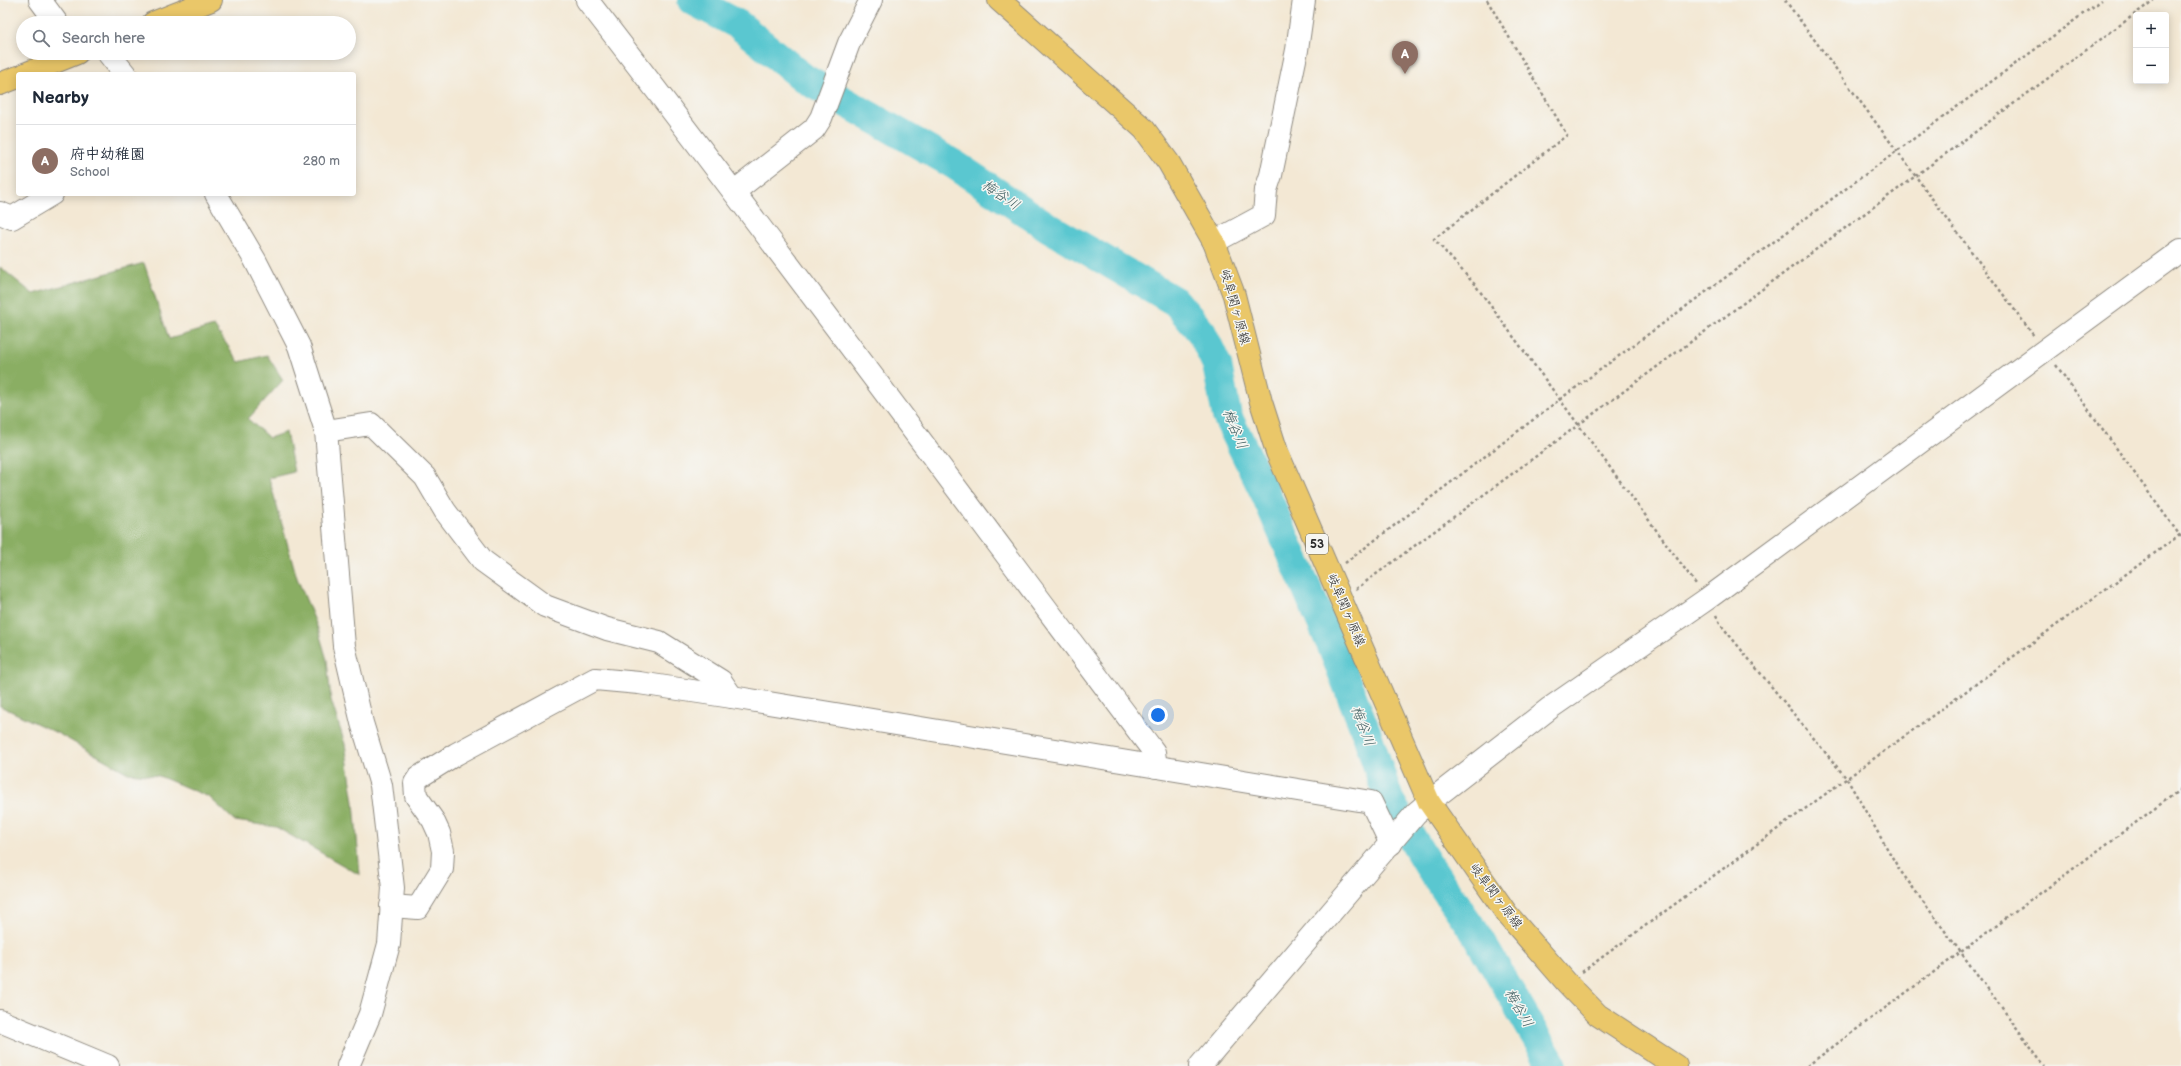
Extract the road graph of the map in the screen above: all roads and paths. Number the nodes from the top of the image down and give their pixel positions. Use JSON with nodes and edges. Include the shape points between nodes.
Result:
{"nodes":[{"id":1,"x":40,"y":0,"type":"edge"},
{"id":2,"x":211,"y":0,"type":"edge"},
{"id":3,"x":587,"y":0,"type":"edge"},
{"id":4,"x":871,"y":0,"type":"edge"},
{"id":5,"x":999,"y":0,"type":"edge"},
{"id":6,"x":1304,"y":0,"type":"edge"},
{"id":7,"x":1487,"y":0,"type":"edge"},
{"id":8,"x":1785,"y":0,"type":"edge"},
{"id":9,"x":2102,"y":0,"type":"edge"},
{"id":10,"x":2154,"y":0,"type":"edge"},
{"id":11,"x":52,"y":16,"type":"edge"},
{"id":12,"x":171,"y":16,"type":"edge"},
{"id":13,"x":60,"y":60,"type":"edge"},
{"id":14,"x":114,"y":60,"type":"edge"},
{"id":15,"x":30,"y":72,"type":"edge"},
{"id":16,"x":123,"y":72,"type":"edge"},
{"id":17,"x":16,"y":78,"type":"edge"},
{"id":18,"x":0,"y":84,"type":"edge"},
{"id":19,"x":1897,"y":151,"type":"junction"},
{"id":20,"x":1915,"y":177,"type":"junction"},
{"id":21,"x":735,"y":191,"type":"junction"},
{"id":22,"x":49,"y":196,"type":"edge"},
{"id":23,"x":217,"y":196,"type":"edge"},
{"id":24,"x":0,"y":213,"type":"edge"},
{"id":25,"x":1214,"y":242,"type":"junction"},
{"id":26,"x":2181,"y":250,"type":"edge"},
{"id":27,"x":2045,"y":350,"type":"junction"},
{"id":28,"x":1559,"y":400,"type":"junction"},
{"id":29,"x":1577,"y":424,"type":"junction"},
{"id":30,"x":326,"y":431,"type":"junction"},
{"id":31,"x":2180,"y":535,"type":"edge"},
{"id":32,"x":1330,"y":574,"type":"junction"},
{"id":33,"x":1707,"y":598,"type":"junction"},
{"id":34,"x":1341,"y":600,"type":"junction"},
{"id":35,"x":732,"y":697,"type":"junction"},
{"id":36,"x":1156,"y":767,"type":"junction"},
{"id":37,"x":1847,"y":779,"type":"junction"},
{"id":38,"x":2181,"y":789,"type":"edge"},
{"id":39,"x":1423,"y":808,"type":"junction"},
{"id":40,"x":1394,"y":840,"type":"junction"},
{"id":41,"x":391,"y":906,"type":"junction"},
{"id":42,"x":1960,"y":951,"type":"junction"},
{"id":43,"x":1567,"y":983,"type":"junction"},
{"id":44,"x":0,"y":1021,"type":"edge"},
{"id":45,"x":108,"y":1066,"type":"edge"},
{"id":46,"x":348,"y":1066,"type":"edge"},
{"id":47,"x":1200,"y":1066,"type":"edge"},
{"id":48,"x":1676,"y":1066,"type":"edge"},
{"id":49,"x":1807,"y":1066,"type":"edge"},
{"id":50,"x":2045,"y":1066,"type":"edge"}],
"edges":[{"from":1,"to":11,"type":"street"},
{"from":2,"to":12,"type":"main road"},
{"from":3,"to":21,"type":"street"},
{"from":4,"to":21,"type":"street","via":[[849,43],[821,118],[814,129]]},
{"from":5,"to":25,"type":"main road","name":"岐阜関ヶ原線","number":"53","via":[[1144,129],[1169,163]]},
{"from":6,"to":25,"type":"street","via":[[1297,50],[1266,190],[1264,215]]},
{"from":7,"to":28,"type":"path","via":[[1567,135],[1434,239],[1476,286]]},
{"from":8,"to":19,"type":"path"},
{"from":9,"to":19,"type":"path"},
{"from":10,"to":20,"type":"path"},
{"from":13,"to":15,"type":"main road"},
{"from":14,"to":16,"type":"street"},
{"from":17,"to":18,"type":"main road"},
{"from":19,"to":20,"type":"path"},
{"from":19,"to":28,"type":"path"},
{"from":20,"to":27,"type":"path"},
{"from":20,"to":29,"type":"path"},
{"from":21,"to":36,"type":"street","via":[[1154,752]]},
{"from":22,"to":24,"type":"street","via":[[12,218]]},
{"from":23,"to":30,"type":"street","via":[[255,260],[298,346]]},
{"from":25,"to":32,"type":"main road","name":"岐阜関ヶ原線","number":"53","via":[[1234,295],[1261,402],[1277,452]]},
{"from":26,"to":27,"type":"street"},
{"from":27,"to":31,"type":"path"},
{"from":27,"to":33,"type":"street"},
{"from":28,"to":29,"type":"path"},
{"from":28,"to":32,"type":"path"},
{"from":29,"to":33,"type":"path"},
{"from":29,"to":34,"type":"path"},
{"from":30,"to":35,"type":"street","via":[[371,424],[425,477],[445,511],[483,561],[545,606],[607,629],[659,642],[721,681]]},
{"from":30,"to":41,"type":"street","via":[[344,646],[362,723],[381,785],[392,881]]},
{"from":31,"to":37,"type":"path"},
{"from":32,"to":34,"type":"main road","name":"岐阜関ヶ原線","number":"53"},
{"from":33,"to":37,"type":"path","via":[[1722,625]]},
{"from":33,"to":39,"type":"street","via":[[1550,708]]},
{"from":34,"to":39,"type":"main road","name":"岐阜関ヶ原線","number":"53"},
{"from":35,"to":36,"type":"street"},
{"from":35,"to":41,"type":"street","via":[[595,679],[432,768],[419,777],[414,788],[416,796],[434,820],[439,833],[443,851],[442,869],[418,908]]},
{"from":36,"to":40,"type":"street","via":[[1371,802]]},
{"from":37,"to":42,"type":"path","via":[[1899,869]]},
{"from":37,"to":43,"type":"path"},
{"from":38,"to":42,"type":"path"},
{"from":39,"to":40,"type":"street"},
{"from":39,"to":43,"type":"main road","name":"岐阜関ヶ原線","number":"53","via":[[1507,914]]},
{"from":40,"to":47,"type":"street"},
{"from":41,"to":46,"type":"street","via":[[389,944],[370,1014]]},
{"from":42,"to":49,"type":"path"},
{"from":42,"to":50,"type":"path"},
{"from":43,"to":48,"type":"main road","name":"岐阜関ヶ原線","number":"53","via":[[1598,1015]]},
{"from":44,"to":45,"type":"street"}]}
